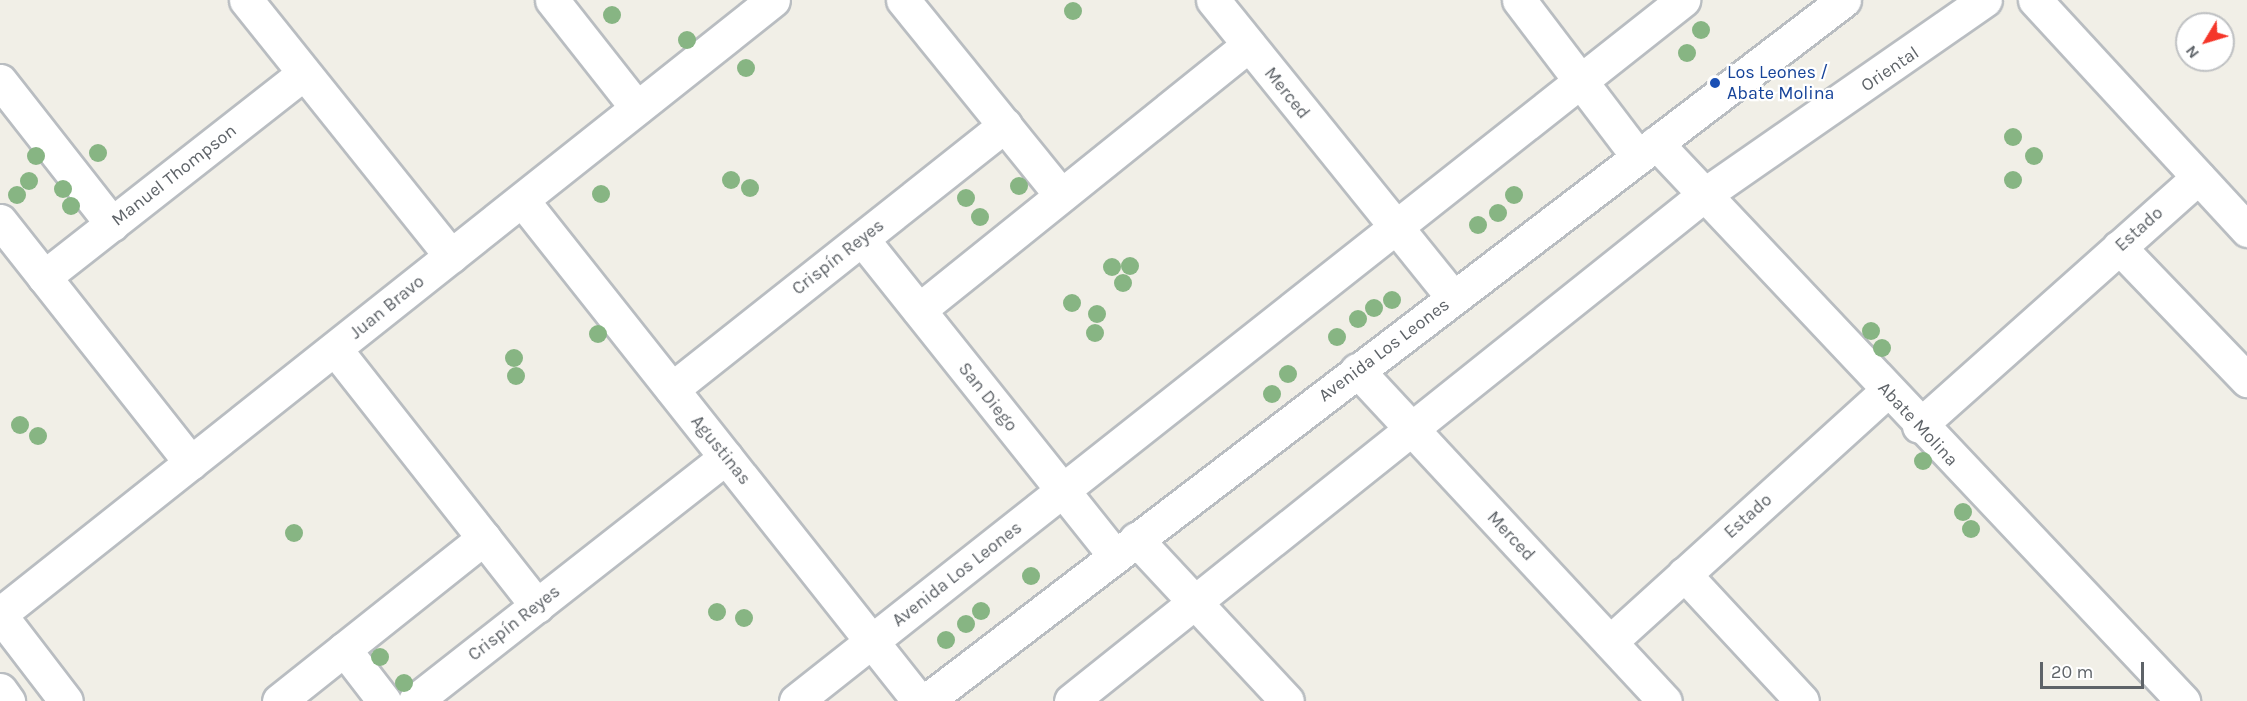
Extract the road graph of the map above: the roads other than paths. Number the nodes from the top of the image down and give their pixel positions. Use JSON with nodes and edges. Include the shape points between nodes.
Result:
{"nodes":[{"id":1,"x":246,"y":0,"type":"edge"},
{"id":2,"x":552,"y":0,"type":"edge"},
{"id":3,"x":773,"y":0,"type":"edge"},
{"id":4,"x":903,"y":0,"type":"edge"},
{"id":5,"x":1213,"y":0,"type":"edge"},
{"id":6,"x":1519,"y":0,"type":"edge"},
{"id":7,"x":1683,"y":0,"type":"edge"},
{"id":8,"x":1844,"y":0,"type":"edge"},
{"id":9,"x":1985,"y":0,"type":"edge"},
{"id":10,"x":2035,"y":0,"type":"edge"},
{"id":11,"x":1248,"y":45,"type":"junction"},
{"id":12,"x":304,"y":73,"type":"junction"},
{"id":13,"x":0,"y":81,"type":"edge"},
{"id":14,"x":1581,"y":81,"type":"junction"},
{"id":15,"x":637,"y":108,"type":"junction"},
{"id":16,"x":1005,"y":125,"type":"junction"},
{"id":17,"x":1647,"y":150,"type":"junction"},
{"id":18,"x":2198,"y":177,"type":"junction"},
{"id":19,"x":1061,"y":195,"type":"junction"},
{"id":20,"x":1704,"y":195,"type":"junction"},
{"id":21,"x":522,"y":200,"type":"junction"},
{"id":22,"x":0,"y":221,"type":"edge"},
{"id":23,"x":112,"y":224,"type":"junction"},
{"id":24,"x":1396,"y":227,"type":"junction"},
{"id":25,"x":2247,"y":230,"type":"edge"},
{"id":26,"x":862,"y":239,"type":"junction"},
{"id":27,"x":2119,"y":247,"type":"junction"},
{"id":28,"x":451,"y":256,"type":"junction"},
{"id":29,"x":44,"y":277,"type":"junction"},
{"id":30,"x":1453,"y":297,"type":"junction"},
{"id":31,"x":919,"y":310,"type":"junction"},
{"id":32,"x":335,"y":349,"type":"junction"},
{"id":33,"x":1357,"y":370,"type":"junction"},
{"id":34,"x":2247,"y":380,"type":"edge"},
{"id":35,"x":672,"y":389,"type":"junction"},
{"id":36,"x":1887,"y":391,"type":"junction"},
{"id":37,"x":1919,"y":426,"type":"junction"},
{"id":38,"x":1412,"y":429,"type":"junction"},
{"id":39,"x":726,"y":457,"type":"junction"},
{"id":40,"x":191,"y":463,"type":"junction"},
{"id":41,"x":1063,"y":491,"type":"junction"},
{"id":42,"x":484,"y":538,"type":"junction"},
{"id":43,"x":1125,"y":547,"type":"junction"},
{"id":44,"x":1684,"y":574,"type":"junction"},
{"id":45,"x":1195,"y":602,"type":"junction"},
{"id":46,"x":537,"y":606,"type":"junction"},
{"id":47,"x":0,"y":615,"type":"edge"},
{"id":48,"x":873,"y":640,"type":"junction"},
{"id":49,"x":1611,"y":642,"type":"junction"},
{"id":50,"x":344,"y":650,"type":"junction"},
{"id":51,"x":0,"y":690,"type":"edge"},
{"id":52,"x":8,"y":701,"type":"edge"},
{"id":53,"x":66,"y":701,"type":"edge"},
{"id":54,"x":279,"y":701,"type":"edge"},
{"id":55,"x":384,"y":701,"type":"edge"},
{"id":56,"x":415,"y":701,"type":"edge"},
{"id":57,"x":796,"y":701,"type":"edge"},
{"id":58,"x":919,"y":701,"type":"edge"},
{"id":59,"x":926,"y":701,"type":"edge"},
{"id":60,"x":1071,"y":701,"type":"edge"},
{"id":61,"x":1287,"y":701,"type":"edge"},
{"id":62,"x":1665,"y":701,"type":"edge"},
{"id":63,"x":1802,"y":701,"type":"edge"},
{"id":64,"x":2183,"y":701,"type":"edge"}],
"edges":[{"from":1,"to":12,"type":"street"},
{"from":2,"to":15,"type":"street"},
{"from":3,"to":15,"type":"street","name":"Juan Bravo"},
{"from":4,"to":16,"type":"street"},
{"from":5,"to":11,"type":"street","name":"Merced"},
{"from":6,"to":14,"type":"street","name":"Abate Molina"},
{"from":7,"to":14,"type":"street","name":"Avenida Los Leones"},
{"from":8,"to":17,"type":"street","name":"Avenida Los Leones"},
{"from":9,"to":20,"type":"street","name":"Oriental"},
{"from":10,"to":18,"type":"street"},
{"from":11,"to":19,"type":"street"},
{"from":11,"to":24,"type":"street","name":"Merced"},
{"from":12,"to":23,"type":"street","name":"Manuel Thompson"},
{"from":12,"to":28,"type":"street"},
{"from":13,"to":23,"type":"street"},
{"from":14,"to":17,"type":"street","name":"Abate Molina"},
{"from":14,"to":24,"type":"street","name":"Avenida Los Leones"},
{"from":15,"to":21,"type":"street","name":"Juan Bravo"},
{"from":16,"to":19,"type":"street"},
{"from":16,"to":26,"type":"street","name":"Crispín Reyes"},
{"from":17,"to":20,"type":"street","name":"Abate Molina"},
{"from":17,"to":30,"type":"street","name":"Avenida Los Leones"},
{"from":18,"to":25,"type":"street"},
{"from":18,"to":27,"type":"street","name":"Estado"},
{"from":19,"to":31,"type":"street"},
{"from":20,"to":36,"type":"street","name":"Abate Molina"},
{"from":20,"to":38,"type":"street"},
{"from":21,"to":28,"type":"street","name":"Juan Bravo"},
{"from":21,"to":35,"type":"street","name":"Agustinas"},
{"from":22,"to":29,"type":"street"},
{"from":23,"to":29,"type":"street","name":"Manuel Thompson"},
{"from":24,"to":30,"type":"street","name":"Merced"},
{"from":24,"to":41,"type":"street","name":"Avenida Los Leones"},
{"from":26,"to":31,"type":"street","name":"San Diego"},
{"from":26,"to":35,"type":"street","name":"Crispín Reyes"},
{"from":27,"to":34,"type":"street"},
{"from":27,"to":37,"type":"street","name":"Estado"},
{"from":28,"to":32,"type":"street","name":"Juan Bravo"},
{"from":29,"to":40,"type":"street"},
{"from":30,"to":33,"type":"street","name":"Avenida Los Leones"},
{"from":31,"to":41,"type":"street","name":"San Diego"},
{"from":32,"to":40,"type":"street","name":"Juan Bravo"},
{"from":32,"to":42,"type":"street"},
{"from":33,"to":38,"type":"street","name":"Merced"},
{"from":33,"to":43,"type":"street","name":"Avenida Los Leones"},
{"from":35,"to":39,"type":"street","name":"Agustinas"},
{"from":36,"to":37,"type":"street","name":"Abate Molina"},
{"from":36,"to":44,"type":"street","name":"Estado"},
{"from":37,"to":64,"type":"street","name":"Abate Molina"},
{"from":38,"to":45,"type":"street"},
{"from":38,"to":49,"type":"street","name":"Merced"},
{"from":39,"to":46,"type":"street","name":"Crispín Reyes"},
{"from":39,"to":48,"type":"street","name":"Agustinas"},
{"from":40,"to":47,"type":"street","name":"Juan Bravo"},
{"from":41,"to":43,"type":"street","name":"San Diego"},
{"from":41,"to":48,"type":"street","name":"Avenida Los Leones"},
{"from":42,"to":46,"type":"street"},
{"from":42,"to":50,"type":"street"},
{"from":43,"to":45,"type":"street","name":"San Diego"},
{"from":43,"to":59,"type":"street","name":"Avenida Los Leones"},
{"from":44,"to":49,"type":"street","name":"Estado"},
{"from":44,"to":63,"type":"street"},
{"from":45,"to":60,"type":"street"},
{"from":45,"to":61,"type":"street","name":"San Diego"},
{"from":46,"to":56,"type":"street","name":"Crispín Reyes"},
{"from":47,"to":53,"type":"street"},
{"from":48,"to":57,"type":"street","name":"Avenida Los Leones"},
{"from":48,"to":58,"type":"street","name":"Agustinas"},
{"from":49,"to":62,"type":"street","name":"Merced"},
{"from":50,"to":54,"type":"street"},
{"from":50,"to":55,"type":"street"},
{"from":51,"to":52,"type":"street"}]}
